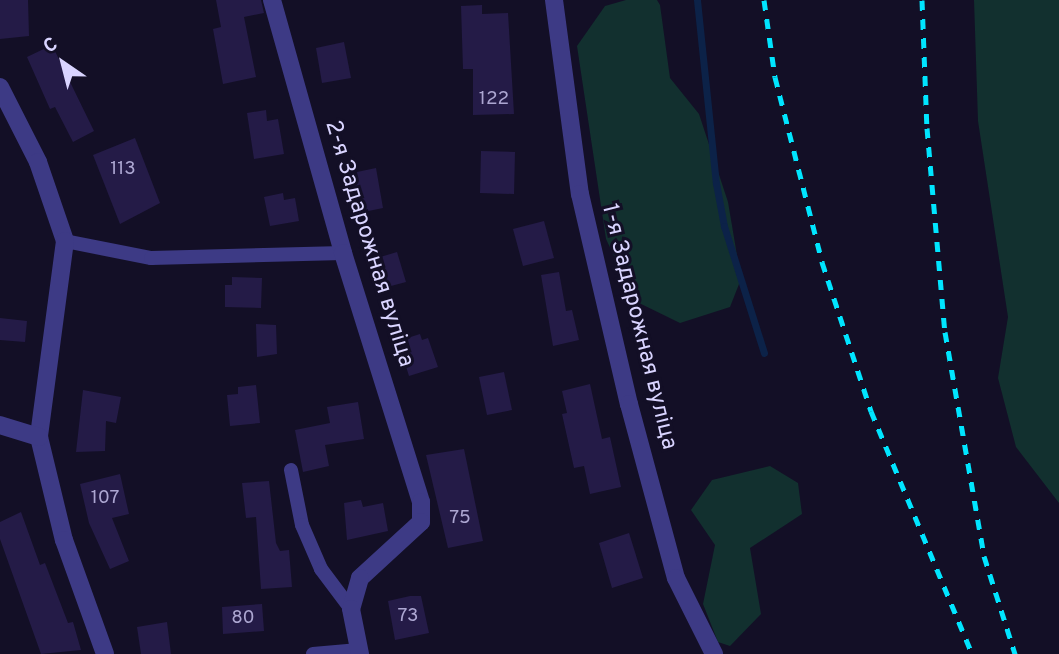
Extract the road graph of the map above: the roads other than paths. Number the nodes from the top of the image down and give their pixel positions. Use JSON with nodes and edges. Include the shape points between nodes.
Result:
{"nodes":[{"id":1,"x":272,"y":0,"type":"edge"},
{"id":2,"x":555,"y":0,"type":"edge"},
{"id":3,"x":0,"y":87,"type":"edge"},
{"id":4,"x":65,"y":241,"type":"junction"},
{"id":5,"x":343,"y":253,"type":"junction"},
{"id":6,"x":0,"y":425,"type":"edge"},
{"id":7,"x":39,"y":437,"type":"junction"},
{"id":8,"x":291,"y":470,"type":"dead end"},
{"id":9,"x":351,"y":609,"type":"junction"},
{"id":10,"x":359,"y":652,"type":"edge"},
{"id":11,"x":105,"y":654,"type":"edge"},
{"id":12,"x":313,"y":654,"type":"edge"},
{"id":13,"x":714,"y":654,"type":"edge"}],
"edges":[{"from":1,"to":5,"type":"street","name":"2-я Задарожная вуліца"},
{"from":2,"to":13,"type":"street","name":"1-я Задарожная вуліца","via":[[580,194],[629,404],[676,578]]},
{"from":3,"to":4,"type":"street","via":[[38,162]]},
{"from":4,"to":5,"type":"lane","via":[[151,258]]},
{"from":4,"to":7,"type":"street"},
{"from":5,"to":9,"type":"street","name":"2-я Задарожная вуліца","via":[[421,502],[421,522],[360,578]]},
{"from":6,"to":7,"type":"street"},
{"from":7,"to":11,"type":"street","via":[[64,540]]},
{"from":8,"to":9,"type":"lane","via":[[302,525],[321,569]]},
{"from":9,"to":10,"type":"street"},
{"from":10,"to":12,"type":"lane"}]}
